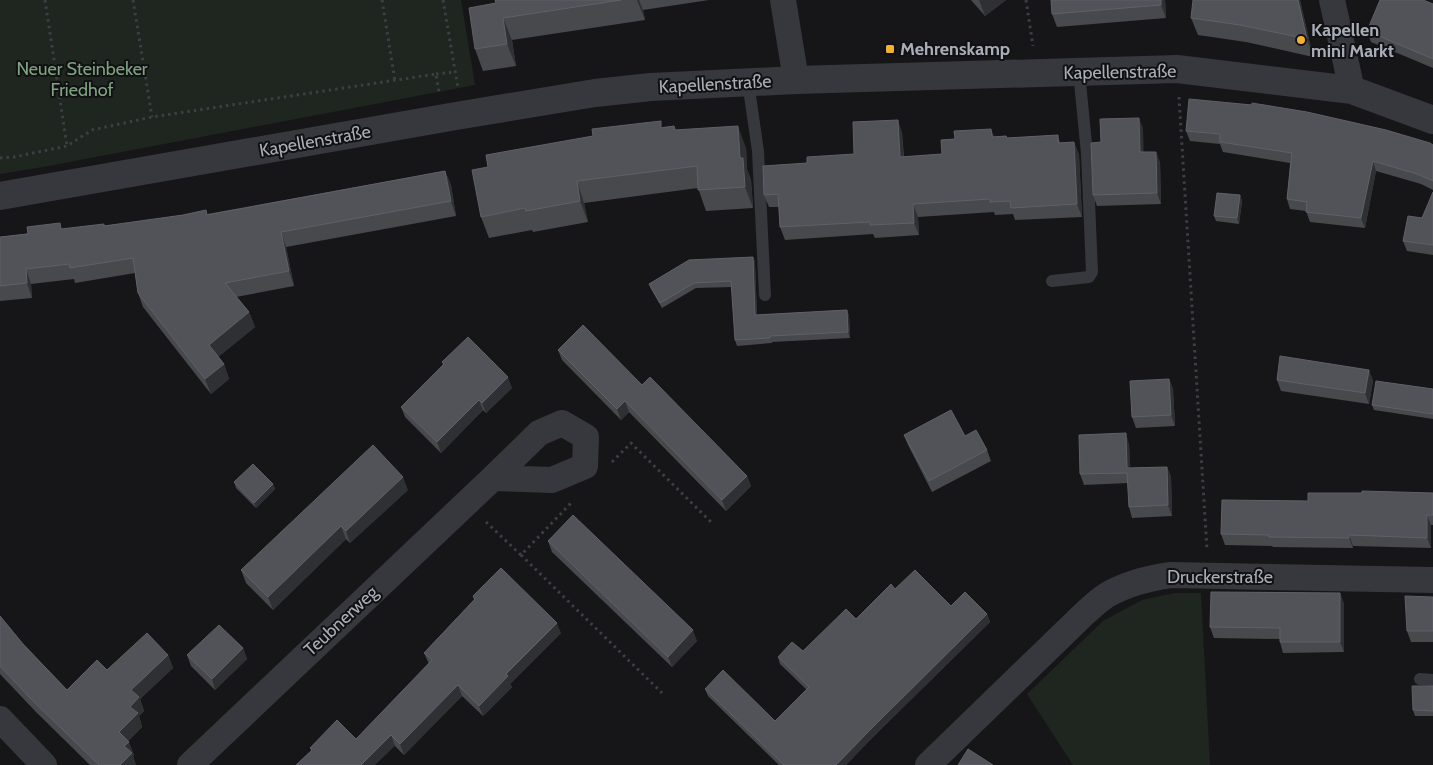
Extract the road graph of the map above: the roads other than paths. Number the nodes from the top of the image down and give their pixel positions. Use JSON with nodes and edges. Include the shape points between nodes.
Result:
{"nodes":[{"id":1,"x":783,"y":0,"type":"edge"},
{"id":2,"x":1332,"y":0,"type":"edge"},
{"id":3,"x":1079,"y":72,"type":"junction"},
{"id":4,"x":796,"y":80,"type":"junction"},
{"id":5,"x":748,"y":82,"type":"junction"},
{"id":6,"x":1352,"y":90,"type":"junction"},
{"id":7,"x":1433,"y":120,"type":"edge"},
{"id":8,"x":0,"y":196,"type":"edge"},
{"id":9,"x":1052,"y":281,"type":"dead end"},
{"id":10,"x":765,"y":295,"type":"dead end"},
{"id":11,"x":493,"y":478,"type":"dead end"},
{"id":12,"x":1433,"y":580,"type":"edge"},
{"id":13,"x":0,"y":719,"type":"edge"},
{"id":14,"x":44,"y":765,"type":"edge"},
{"id":15,"x":190,"y":765,"type":"edge"},
{"id":16,"x":928,"y":765,"type":"edge"}],
"edges":[{"from":1,"to":4,"type":"street"},
{"from":2,"to":6,"type":"street"},
{"from":3,"to":4,"type":"street","name":"Kapellenstraße"},
{"from":3,"to":6,"type":"street","name":"Kapellenstraße","via":[[1177,69]]},
{"from":3,"to":9,"type":"lane","via":[[1087,154],[1092,272],[1089,277]]},
{"from":4,"to":5,"type":"street","name":"Kapellenstraße"},
{"from":5,"to":8,"type":"street","name":"Kapellenstraße","via":[[595,93]]},
{"from":5,"to":10,"type":"lane","via":[[758,151]]},
{"from":6,"to":7,"type":"street","name":"Kapellenstraße"},
{"from":11,"to":15,"type":"street","name":"Teubnerweg"},
{"from":12,"to":16,"type":"street","name":"Druckerstraße","via":[[1171,575],[1126,586],[1107,595],[1085,613]]},
{"from":13,"to":14,"type":"street"}]}
